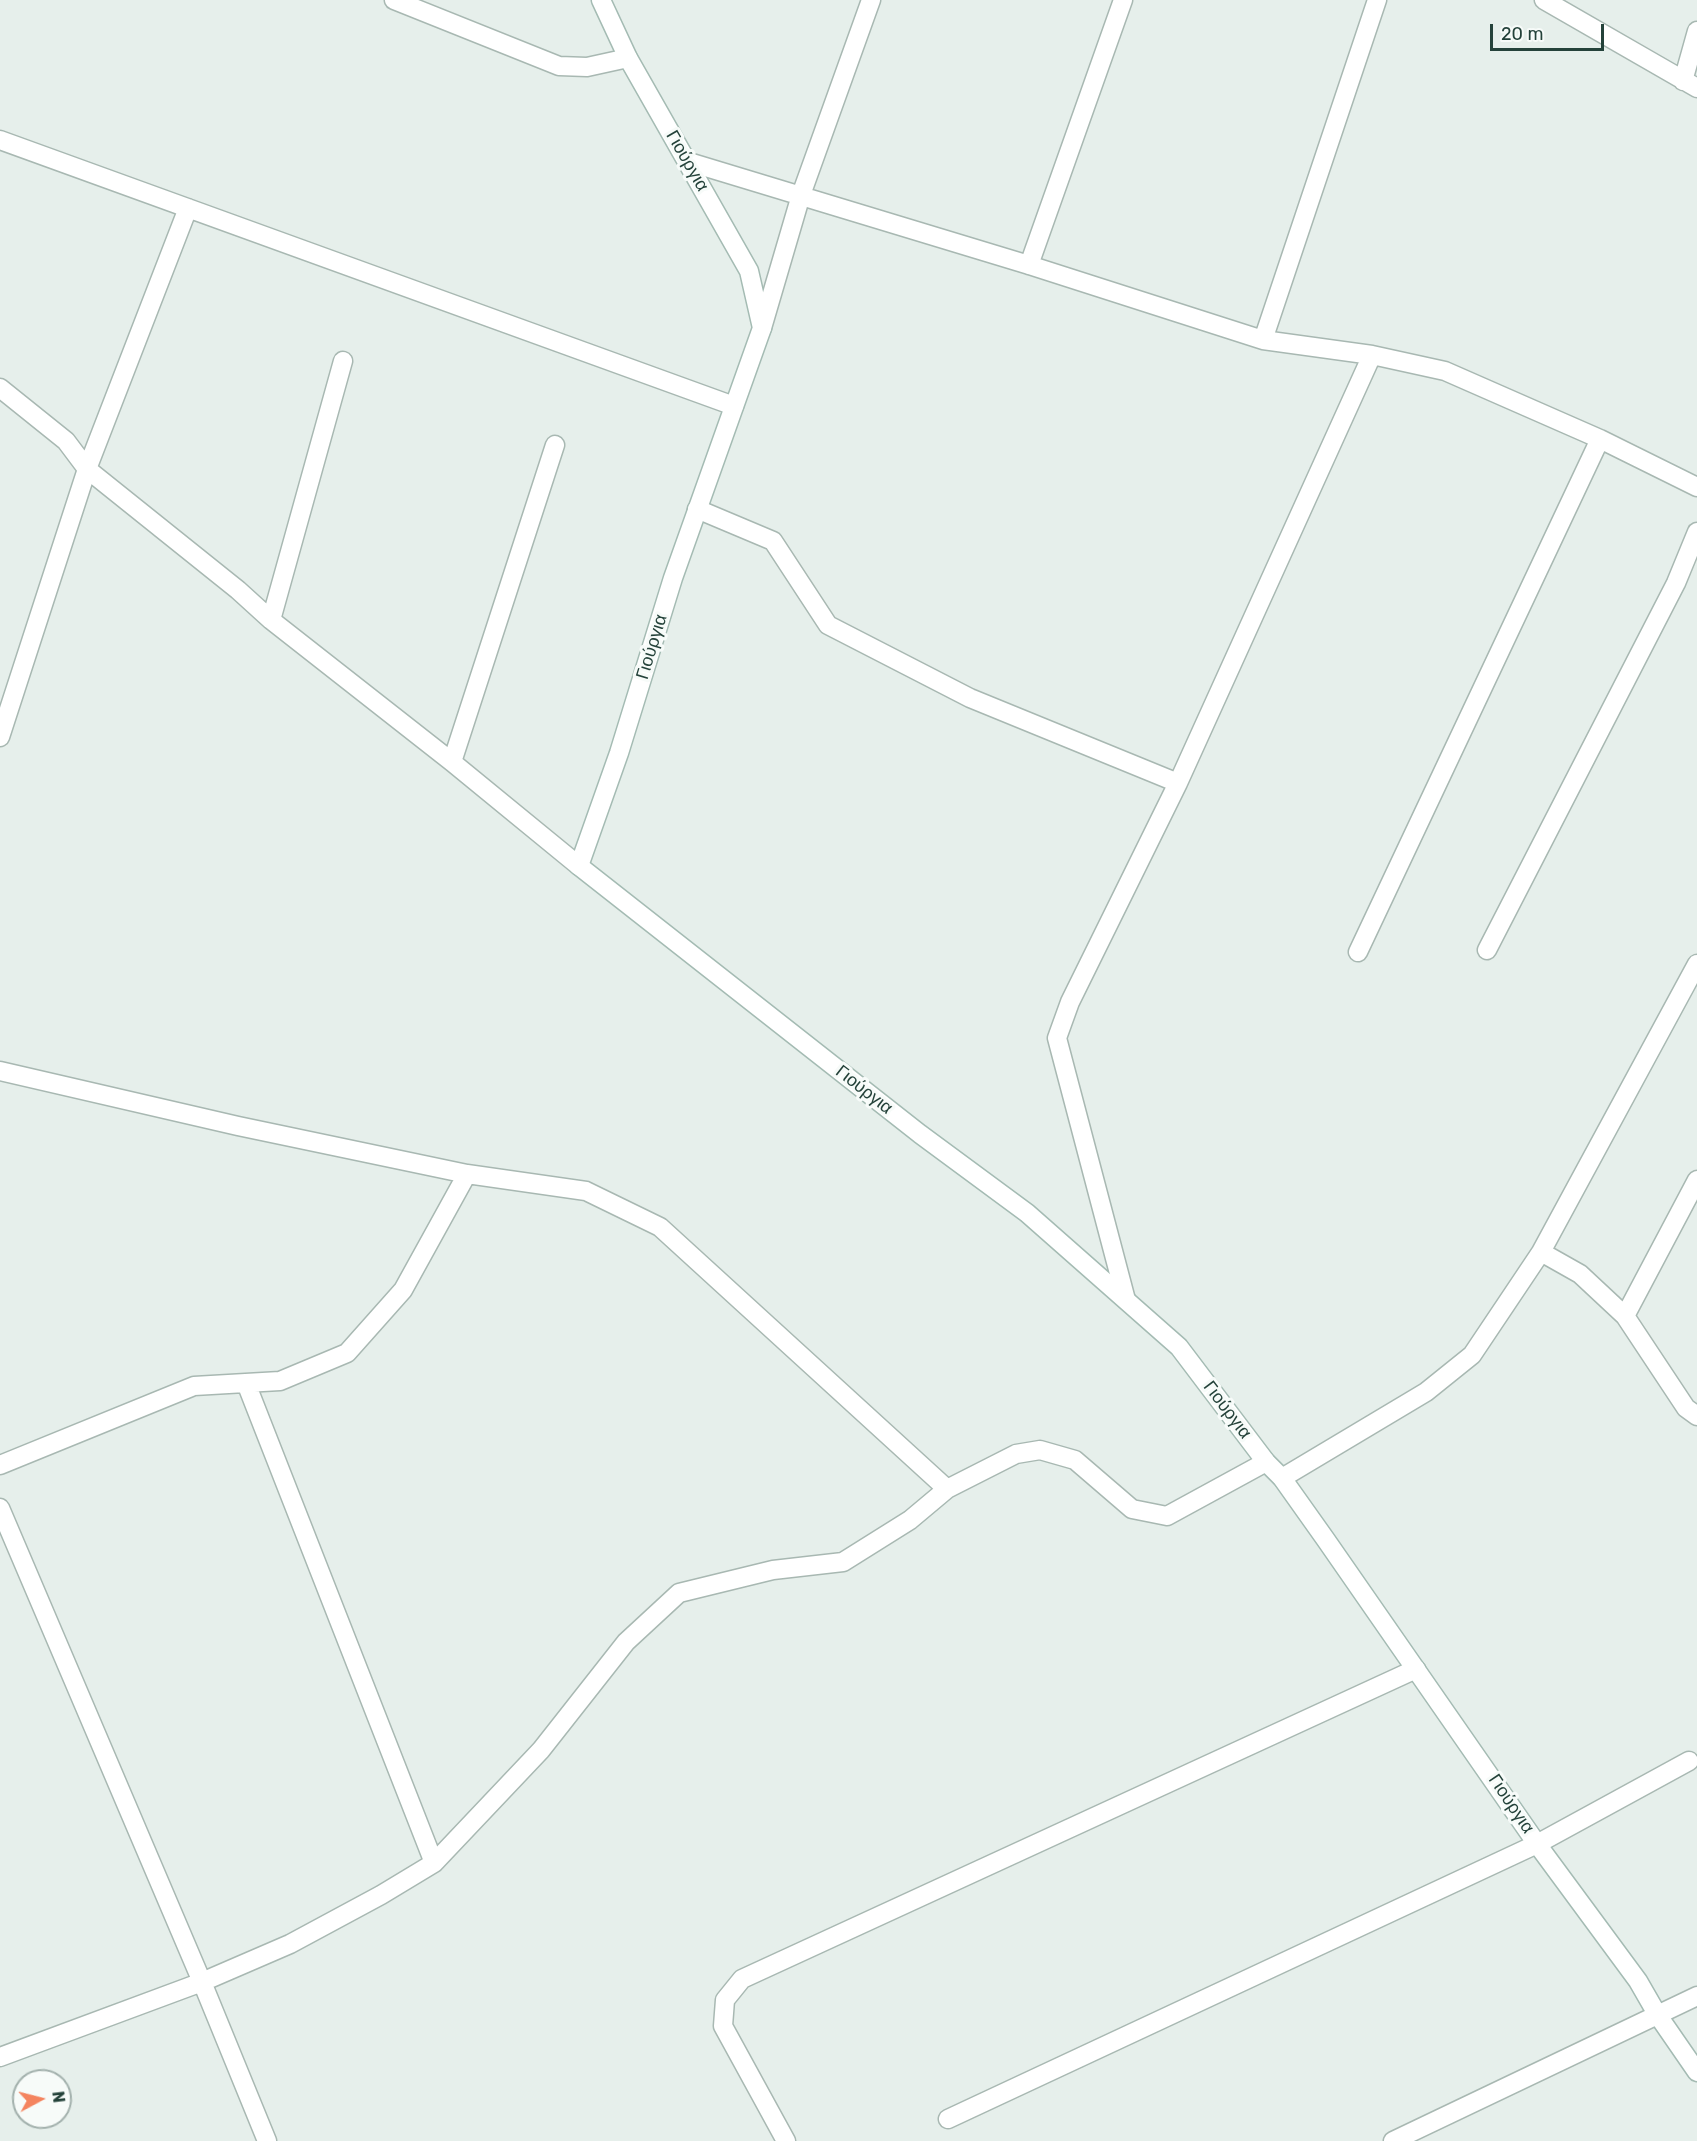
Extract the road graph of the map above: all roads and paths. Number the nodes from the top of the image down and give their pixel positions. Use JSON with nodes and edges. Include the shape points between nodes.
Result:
{"nodes":[{"id":1,"x":394,"y":0,"type":"edge"},
{"id":2,"x":601,"y":0,"type":"edge"},
{"id":3,"x":871,"y":0,"type":"edge"},
{"id":4,"x":1123,"y":0,"type":"edge"},
{"id":5,"x":1377,"y":0,"type":"edge"},
{"id":6,"x":1544,"y":0,"type":"edge"},
{"id":7,"x":1697,"y":31,"type":"edge"},
{"id":8,"x":628,"y":58,"type":"junction"},
{"id":9,"x":1690,"y":84,"type":"edge"},
{"id":10,"x":0,"y":140,"type":"edge"},
{"id":11,"x":689,"y":162,"type":"junction"},
{"id":12,"x":801,"y":195,"type":"junction"},
{"id":13,"x":188,"y":208,"type":"junction"},
{"id":14,"x":1029,"y":265,"type":"junction"},
{"id":15,"x":762,"y":328,"type":"junction"},
{"id":16,"x":1263,"y":340,"type":"junction"},
{"id":17,"x":1372,"y":355,"type":"junction"},
{"id":18,"x":343,"y":361,"type":"dead end"},
{"id":19,"x":0,"y":388,"type":"edge"},
{"id":20,"x":734,"y":406,"type":"junction"},
{"id":21,"x":1600,"y":439,"type":"junction"},
{"id":22,"x":555,"y":445,"type":"dead end"},
{"id":23,"x":87,"y":469,"type":"junction"},
{"id":24,"x":1697,"y":487,"type":"edge"},
{"id":25,"x":697,"y":509,"type":"junction"},
{"id":26,"x":1697,"y":532,"type":"edge"},
{"id":27,"x":271,"y":620,"type":"junction"},
{"id":28,"x":0,"y":737,"type":"edge"},
{"id":29,"x":452,"y":762,"type":"junction"},
{"id":30,"x":1178,"y":783,"type":"junction"},
{"id":31,"x":579,"y":866,"type":"junction"},
{"id":32,"x":1487,"y":950,"type":"dead end"},
{"id":33,"x":1358,"y":952,"type":"dead end"},
{"id":34,"x":1697,"y":964,"type":"edge"},
{"id":35,"x":0,"y":1071,"type":"edge"},
{"id":36,"x":466,"y":1174,"type":"junction"},
{"id":37,"x":1697,"y":1180,"type":"edge"},
{"id":38,"x":1541,"y":1252,"type":"junction"},
{"id":39,"x":1126,"y":1300,"type":"junction"},
{"id":40,"x":1625,"y":1316,"type":"junction"},
{"id":41,"x":246,"y":1383,"type":"junction"},
{"id":42,"x":1697,"y":1416,"type":"edge"},
{"id":43,"x":1266,"y":1462,"type":"junction"},
{"id":44,"x":0,"y":1465,"type":"edge"},
{"id":45,"x":1282,"y":1478,"type":"junction"},
{"id":46,"x":947,"y":1489,"type":"junction"},
{"id":47,"x":0,"y":1508,"type":"edge"},
{"id":48,"x":1416,"y":1669,"type":"junction"},
{"id":49,"x":1689,"y":1761,"type":"dead end"},
{"id":50,"x":1537,"y":1844,"type":"junction"},
{"id":51,"x":434,"y":1863,"type":"junction"},
{"id":52,"x":202,"y":1982,"type":"junction"},
{"id":53,"x":1697,"y":1996,"type":"edge"},
{"id":54,"x":1657,"y":2014,"type":"junction"},
{"id":55,"x":0,"y":2057,"type":"edge"},
{"id":56,"x":1697,"y":2072,"type":"edge"},
{"id":57,"x":948,"y":2119,"type":"dead end"},
{"id":58,"x":267,"y":2141,"type":"edge"},
{"id":59,"x":786,"y":2141,"type":"edge"},
{"id":60,"x":1393,"y":2141,"type":"edge"}],
"edges":[{"from":1,"to":8,"type":"street","via":[[559,66],[587,67]]},
{"from":2,"to":8,"type":"street","name":"Γιούργια"},
{"from":3,"to":12,"type":"street"},
{"from":4,"to":14,"type":"street"},
{"from":5,"to":16,"type":"street"},
{"from":6,"to":9,"type":"street"},
{"from":7,"to":9,"type":"street"},
{"from":8,"to":11,"type":"street","name":"Γιούργια"},
{"from":10,"to":13,"type":"street"},
{"from":11,"to":12,"type":"street"},
{"from":11,"to":15,"type":"street","name":"Γιούργια","via":[[749,271]]},
{"from":12,"to":14,"type":"street"},
{"from":12,"to":15,"type":"street"},
{"from":13,"to":20,"type":"street"},
{"from":13,"to":23,"type":"street"},
{"from":14,"to":16,"type":"street"},
{"from":15,"to":20,"type":"street","name":"Γιούργια"},
{"from":16,"to":17,"type":"street"},
{"from":17,"to":21,"type":"street","via":[[1445,371]]},
{"from":17,"to":30,"type":"street"},
{"from":18,"to":27,"type":"street"},
{"from":19,"to":23,"type":"street","via":[[66,441]]},
{"from":20,"to":25,"type":"street","name":"Γιούργια"},
{"from":21,"to":24,"type":"street"},
{"from":21,"to":33,"type":"street"},
{"from":22,"to":29,"type":"street"},
{"from":23,"to":27,"type":"street"},
{"from":23,"to":28,"type":"street"},
{"from":25,"to":30,"type":"street","via":[[773,541],[828,625],[970,698]]},
{"from":25,"to":31,"type":"street","name":"Γιούργια"},
{"from":26,"to":32,"type":"street","via":[[1676,583]]},
{"from":27,"to":29,"type":"street"},
{"from":29,"to":31,"type":"street"},
{"from":30,"to":39,"type":"street","via":[[1070,1002],[1057,1038]]},
{"from":31,"to":39,"type":"street","name":"Γιούργια","via":[[920,1134],[1027,1213]]},
{"from":34,"to":38,"type":"street"},
{"from":35,"to":36,"type":"street"},
{"from":36,"to":41,"type":"street","via":[[404,1290],[347,1353],[280,1381]]},
{"from":36,"to":46,"type":"street","via":[[586,1191],[660,1227]]},
{"from":37,"to":40,"type":"street"},
{"from":38,"to":40,"type":"street","via":[[1580,1274]]},
{"from":38,"to":45,"type":"street","via":[[1472,1355],[1426,1392]]},
{"from":39,"to":43,"type":"street","name":"Γιούργια","via":[[1179,1347]]},
{"from":40,"to":42,"type":"street","via":[[1686,1408]]},
{"from":41,"to":44,"type":"street","via":[[194,1386]]},
{"from":41,"to":51,"type":"street"},
{"from":43,"to":45,"type":"street","name":"Γιούργια"},
{"from":43,"to":46,"type":"street","via":[[1167,1516],[1132,1509],[1075,1460],[1040,1450],[1016,1454]]},
{"from":45,"to":48,"type":"street","name":"Γιούργια"},
{"from":46,"to":51,"type":"street","via":[[910,1520],[843,1562],[773,1570],[679,1593],[626,1642],[541,1750]]},
{"from":47,"to":52,"type":"street"},
{"from":48,"to":50,"type":"street","name":"Γιούργια"},
{"from":48,"to":59,"type":"street","via":[[742,1979],[724,2000],[723,2026]]},
{"from":49,"to":50,"type":"street"},
{"from":50,"to":54,"type":"street","name":"Γιούργια"},
{"from":50,"to":57,"type":"street"},
{"from":51,"to":52,"type":"street","via":[[290,1944]]},
{"from":52,"to":55,"type":"street"},
{"from":52,"to":58,"type":"street"},
{"from":53,"to":54,"type":"street"},
{"from":54,"to":56,"type":"street","name":"Γιούργια"},
{"from":54,"to":60,"type":"street"}]}
